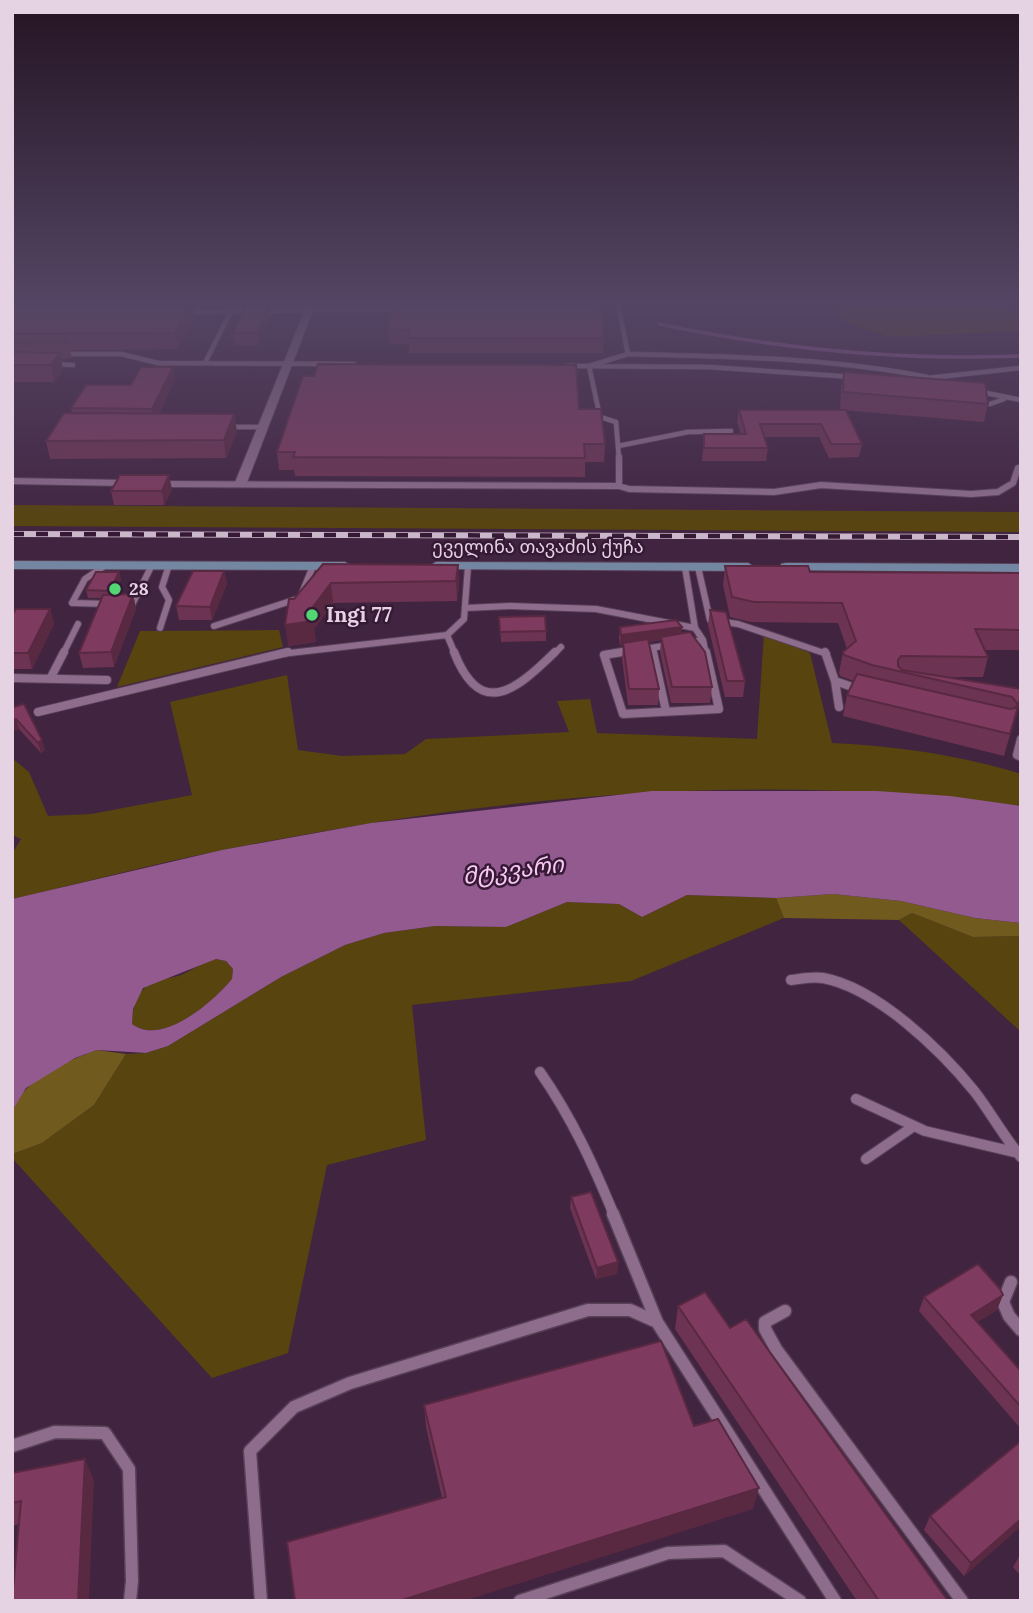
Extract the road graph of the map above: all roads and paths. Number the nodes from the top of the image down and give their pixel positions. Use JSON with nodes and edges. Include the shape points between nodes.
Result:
{"nodes":[{"id":1,"x":281,"y":380,"type":"edge"},
{"id":2,"x":592,"y":380,"type":"edge"},
{"id":3,"x":940,"y":380,"type":"edge"},
{"id":4,"x":952,"y":384,"type":"edge"},
{"id":5,"x":972,"y":390,"type":"edge"},
{"id":6,"x":1003,"y":398,"type":"junction"},
{"id":7,"x":1021,"y":402,"type":"edge"},
{"id":8,"x":990,"y":404,"type":"edge"},
{"id":9,"x":223,"y":426,"type":"edge"},
{"id":10,"x":263,"y":427,"type":"junction"},
{"id":11,"x":731,"y":431,"type":"edge"},
{"id":12,"x":618,"y":446,"type":"junction"},
{"id":13,"x":1021,"y":468,"type":"edge"},
{"id":14,"x":12,"y":481,"type":"edge"},
{"id":15,"x":133,"y":483,"type":"edge"},
{"id":16,"x":160,"y":484,"type":"edge"},
{"id":17,"x":240,"y":485,"type":"junction"},
{"id":18,"x":619,"y":486,"type":"junction"},
{"id":19,"x":12,"y":565,"type":"edge"},
{"id":20,"x":106,"y":565,"type":"junction"},
{"id":21,"x":152,"y":565,"type":"junction"},
{"id":22,"x":169,"y":565,"type":"junction"},
{"id":23,"x":313,"y":566,"type":"junction"},
{"id":24,"x":365,"y":566,"type":"edge"},
{"id":25,"x":416,"y":566,"type":"edge"},
{"id":26,"x":468,"y":566,"type":"junction"},
{"id":27,"x":692,"y":567,"type":"junction"},
{"id":28,"x":1021,"y":568,"type":"edge"},
{"id":29,"x":465,"y":608,"type":"junction"},
{"id":30,"x":78,"y":625,"type":"dead end"},
{"id":31,"x":214,"y":626,"type":"dead end"},
{"id":32,"x":160,"y":628,"type":"dead end"},
{"id":33,"x":695,"y":628,"type":"junction"},
{"id":34,"x":447,"y":635,"type":"junction"},
{"id":35,"x":703,"y":640,"type":"junction"},
{"id":36,"x":561,"y":648,"type":"dead end"},
{"id":37,"x":652,"y":648,"type":"junction"},
{"id":38,"x":12,"y":678,"type":"edge"},
{"id":39,"x":50,"y":679,"type":"junction"},
{"id":40,"x":107,"y":680,"type":"dead end"},
{"id":41,"x":835,"y":681,"type":"junction"},
{"id":42,"x":866,"y":692,"type":"edge"},
{"id":43,"x":839,"y":707,"type":"dead end"},
{"id":44,"x":666,"y":711,"type":"junction"},
{"id":45,"x":37,"y":712,"type":"dead end"},
{"id":46,"x":1021,"y":738,"type":"edge"},
{"id":47,"x":1021,"y":757,"type":"edge"},
{"id":48,"x":791,"y":980,"type":"dead end"},
{"id":49,"x":540,"y":1073,"type":"dead end"},
{"id":50,"x":856,"y":1099,"type":"dead end"},
{"id":51,"x":914,"y":1126,"type":"junction"},
{"id":52,"x":1019,"y":1155,"type":"edge"},
{"id":53,"x":866,"y":1159,"type":"dead end"},
{"id":54,"x":1011,"y":1282,"type":"dead end"},
{"id":55,"x":785,"y":1311,"type":"dead end"},
{"id":56,"x":657,"y":1322,"type":"junction"},
{"id":57,"x":1021,"y":1330,"type":"edge"},
{"id":58,"x":12,"y":1446,"type":"edge"},
{"id":59,"x":130,"y":1601,"type":"edge"},
{"id":60,"x":261,"y":1601,"type":"edge"},
{"id":61,"x":520,"y":1601,"type":"edge"},
{"id":62,"x":800,"y":1601,"type":"edge"},
{"id":63,"x":835,"y":1601,"type":"edge"},
{"id":64,"x":962,"y":1601,"type":"edge"}],
"edges":[{"from":1,"to":10,"type":"street"},
{"from":2,"to":12,"type":"lane","via":[[600,417],[616,422]]},
{"from":3,"to":4,"type":"lane"},
{"from":5,"to":6,"type":"lane"},
{"from":6,"to":7,"type":"lane"},
{"from":6,"to":8,"type":"lane"},
{"from":9,"to":10,"type":"lane"},
{"from":10,"to":17,"type":"street"},
{"from":11,"to":12,"type":"lane","via":[[688,432]]},
{"from":12,"to":18,"type":"lane"},
{"from":13,"to":18,"type":"lane","via":[[1013,483],[998,492],[971,494],[821,485],[774,492]]},
{"from":14,"to":15,"type":"lane"},
{"from":16,"to":17,"type":"lane"},
{"from":17,"to":18,"type":"lane"},
{"from":19,"to":20,"type":"main road"},
{"from":20,"to":21,"type":"main road"},
{"from":20,"to":21,"type":"lane","via":[[85,579],[72,603],[132,605]]},
{"from":21,"to":22,"type":"main road"},
{"from":22,"to":23,"type":"main road"},
{"from":22,"to":32,"type":"lane","via":[[162,587],[169,600]]},
{"from":23,"to":24,"type":"main road"},
{"from":23,"to":31,"type":"lane","via":[[300,598]]},
{"from":25,"to":26,"type":"main road","name":"ეველინა თავაძის ქუჩა"},
{"from":26,"to":27,"type":"main road","name":"ეველინა თავაძის ქუჩა"},
{"from":26,"to":29,"type":"lane"},
{"from":27,"to":28,"type":"main road","name":"ეველინა თავაძის ქუჩა"},
{"from":27,"to":33,"type":"lane"},
{"from":27,"to":41,"type":"lane","via":[[710,620],[738,624],[827,653]]},
{"from":29,"to":33,"type":"lane","via":[[596,609]]},
{"from":29,"to":34,"type":"lane","via":[[464,619]]},
{"from":30,"to":39,"type":"lane"},
{"from":33,"to":35,"type":"lane"},
{"from":34,"to":36,"type":"lane","via":[[468,681],[481,691],[516,687]]},
{"from":34,"to":45,"type":"lane","via":[[289,652]]},
{"from":35,"to":37,"type":"lane"},
{"from":35,"to":44,"type":"lane","via":[[719,709]]},
{"from":37,"to":44,"type":"lane"},
{"from":37,"to":44,"type":"lane","via":[[604,655],[623,714]]},
{"from":38,"to":39,"type":"lane"},
{"from":39,"to":40,"type":"lane"},
{"from":41,"to":42,"type":"lane"},
{"from":41,"to":43,"type":"lane"},
{"from":46,"to":47,"type":"lane","via":[[1017,755]]},
{"from":48,"to":52,"type":"lane","via":[[832,980],[907,1024],[963,1077]]},
{"from":49,"to":56,"type":"lane","via":[[585,1145]]},
{"from":50,"to":51,"type":"lane"},
{"from":51,"to":52,"type":"lane"},
{"from":51,"to":53,"type":"lane"},
{"from":54,"to":57,"type":"lane","via":[[1003,1302]]},
{"from":55,"to":64,"type":"lane","via":[[765,1322],[776,1349]]},
{"from":56,"to":60,"type":"lane","via":[[630,1310],[588,1310],[349,1383],[294,1407],[250,1451]]},
{"from":56,"to":63,"type":"lane"},
{"from":58,"to":59,"type":"lane","via":[[55,1432],[105,1433],[129,1469]]},
{"from":61,"to":62,"type":"lane","via":[[668,1553],[724,1551]]}]}
